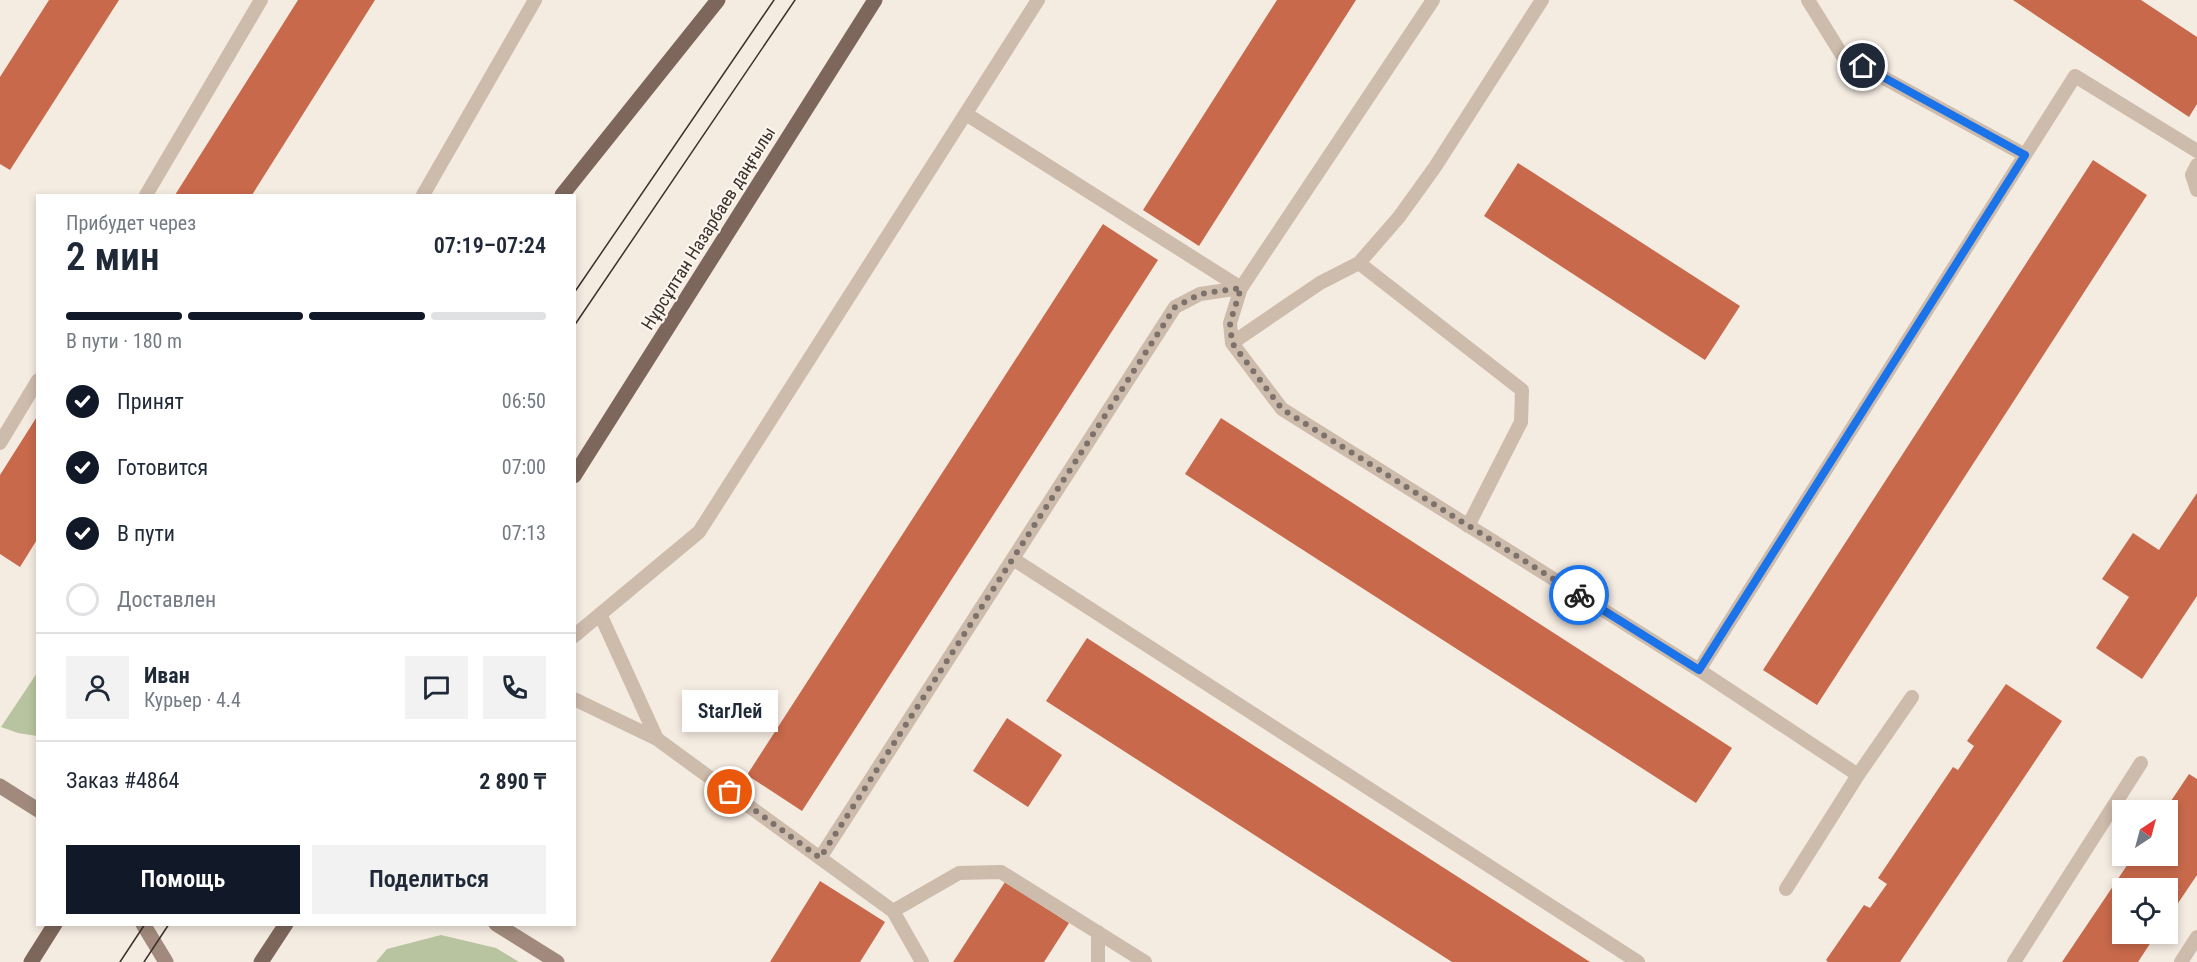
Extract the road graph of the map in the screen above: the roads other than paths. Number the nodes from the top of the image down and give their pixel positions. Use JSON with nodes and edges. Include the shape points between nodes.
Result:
{"nodes":[{"id":1,"x":261,"y":0,"type":"edge"},
{"id":2,"x":535,"y":0,"type":"edge"},
{"id":3,"x":718,"y":0,"type":"edge"},
{"id":4,"x":875,"y":0,"type":"edge"},
{"id":5,"x":1038,"y":0,"type":"edge"},
{"id":6,"x":1433,"y":0,"type":"edge"},
{"id":7,"x":1542,"y":0,"type":"edge"},
{"id":8,"x":1808,"y":0,"type":"edge"},
{"id":9,"x":966,"y":114,"type":"junction"},
{"id":10,"x":2197,"y":151,"type":"edge"},
{"id":11,"x":2025,"y":155,"type":"junction"},
{"id":12,"x":2197,"y":165,"type":"edge"},
{"id":13,"x":2197,"y":190,"type":"edge"},
{"id":14,"x":147,"y":194,"type":"edge"},
{"id":15,"x":424,"y":194,"type":"edge"},
{"id":16,"x":563,"y":194,"type":"edge"},
{"id":17,"x":1359,"y":263,"type":"junction"},
{"id":18,"x":1241,"y":288,"type":"junction"},
{"id":19,"x":1232,"y":343,"type":"junction"},
{"id":20,"x":36,"y":383,"type":"edge"},
{"id":21,"x":1,"y":441,"type":"edge"},
{"id":22,"x":576,"y":473,"type":"edge"},
{"id":23,"x":1468,"y":526,"type":"junction"},
{"id":24,"x":1013,"y":559,"type":"junction"},
{"id":25,"x":600,"y":614,"type":"junction"},
{"id":26,"x":576,"y":634,"type":"edge"},
{"id":27,"x":1699,"y":670,"type":"junction"},
{"id":28,"x":1912,"y":697,"type":"dead end"},
{"id":29,"x":576,"y":700,"type":"edge"},
{"id":30,"x":657,"y":739,"type":"junction"},
{"id":31,"x":2141,"y":763,"type":"dead end"},
{"id":32,"x":1858,"y":775,"type":"junction"},
{"id":33,"x":0,"y":786,"type":"edge"},
{"id":34,"x":36,"y":809,"type":"edge"},
{"id":35,"x":820,"y":858,"type":"junction"},
{"id":36,"x":1786,"y":889,"type":"dead end"},
{"id":37,"x":893,"y":910,"type":"junction"},
{"id":38,"x":54,"y":926,"type":"edge"},
{"id":39,"x":144,"y":926,"type":"edge"},
{"id":40,"x":285,"y":926,"type":"edge"},
{"id":41,"x":499,"y":926,"type":"edge"},
{"id":42,"x":1098,"y":932,"type":"junction"},
{"id":43,"x":2197,"y":937,"type":"edge"},
{"id":44,"x":31,"y":962,"type":"edge"},
{"id":45,"x":166,"y":962,"type":"edge"},
{"id":46,"x":261,"y":962,"type":"edge"},
{"id":47,"x":557,"y":962,"type":"edge"},
{"id":48,"x":922,"y":962,"type":"edge"},
{"id":49,"x":1098,"y":962,"type":"edge"},
{"id":50,"x":1145,"y":962,"type":"edge"},
{"id":51,"x":1638,"y":962,"type":"edge"},
{"id":52,"x":2014,"y":962,"type":"edge"},
{"id":53,"x":2181,"y":962,"type":"edge"}],
"edges":[{"from":1,"to":14,"type":"lane"},
{"from":2,"to":15,"type":"lane"},
{"from":3,"to":16,"type":"main road"},
{"from":4,"to":22,"type":"main road","name":"Нұрсұлтан Назарбаев даңғылы"},
{"from":5,"to":9,"type":"lane"},
{"from":6,"to":18,"type":"lane"},
{"from":7,"to":17,"type":"lane","via":[[1435,167]]},
{"from":8,"to":11,"type":"lane","via":[[1842,55]]},
{"from":9,"to":18,"type":"lane"},
{"from":9,"to":25,"type":"lane","via":[[699,532]]},
{"from":10,"to":11,"type":"lane","via":[[2075,76]]},
{"from":11,"to":27,"type":"lane"},
{"from":12,"to":13,"type":"lane","via":[[2192,175]]},
{"from":17,"to":19,"type":"lane","via":[[1320,283]]},
{"from":17,"to":23,"type":"lane","via":[[1522,390],[1521,422]]},
{"from":18,"to":19,"type":"lane","via":[[1230,323]]},
{"from":18,"to":24,"type":"lane","via":[[1200,294],[1175,307]]},
{"from":19,"to":23,"type":"lane","via":[[1282,409]]},
{"from":20,"to":21,"type":"lane"},
{"from":23,"to":27,"type":"lane"},
{"from":24,"to":35,"type":"lane"},
{"from":24,"to":51,"type":"lane"},
{"from":25,"to":26,"type":"lane"},
{"from":25,"to":30,"type":"lane"},
{"from":27,"to":32,"type":"lane"},
{"from":28,"to":32,"type":"lane"},
{"from":29,"to":30,"type":"lane"},
{"from":30,"to":35,"type":"lane"},
{"from":31,"to":52,"type":"lane"},
{"from":32,"to":36,"type":"lane"},
{"from":33,"to":34,"type":"main road"},
{"from":35,"to":37,"type":"lane"},
{"from":37,"to":42,"type":"lane","via":[[959,873],[1001,872]]},
{"from":37,"to":48,"type":"lane"},
{"from":38,"to":44,"type":"main road"},
{"from":39,"to":45,"type":"main road"},
{"from":40,"to":46,"type":"main road"},
{"from":41,"to":47,"type":"main road"},
{"from":42,"to":49,"type":"lane"},
{"from":42,"to":50,"type":"lane"},
{"from":43,"to":53,"type":"lane"}]}
